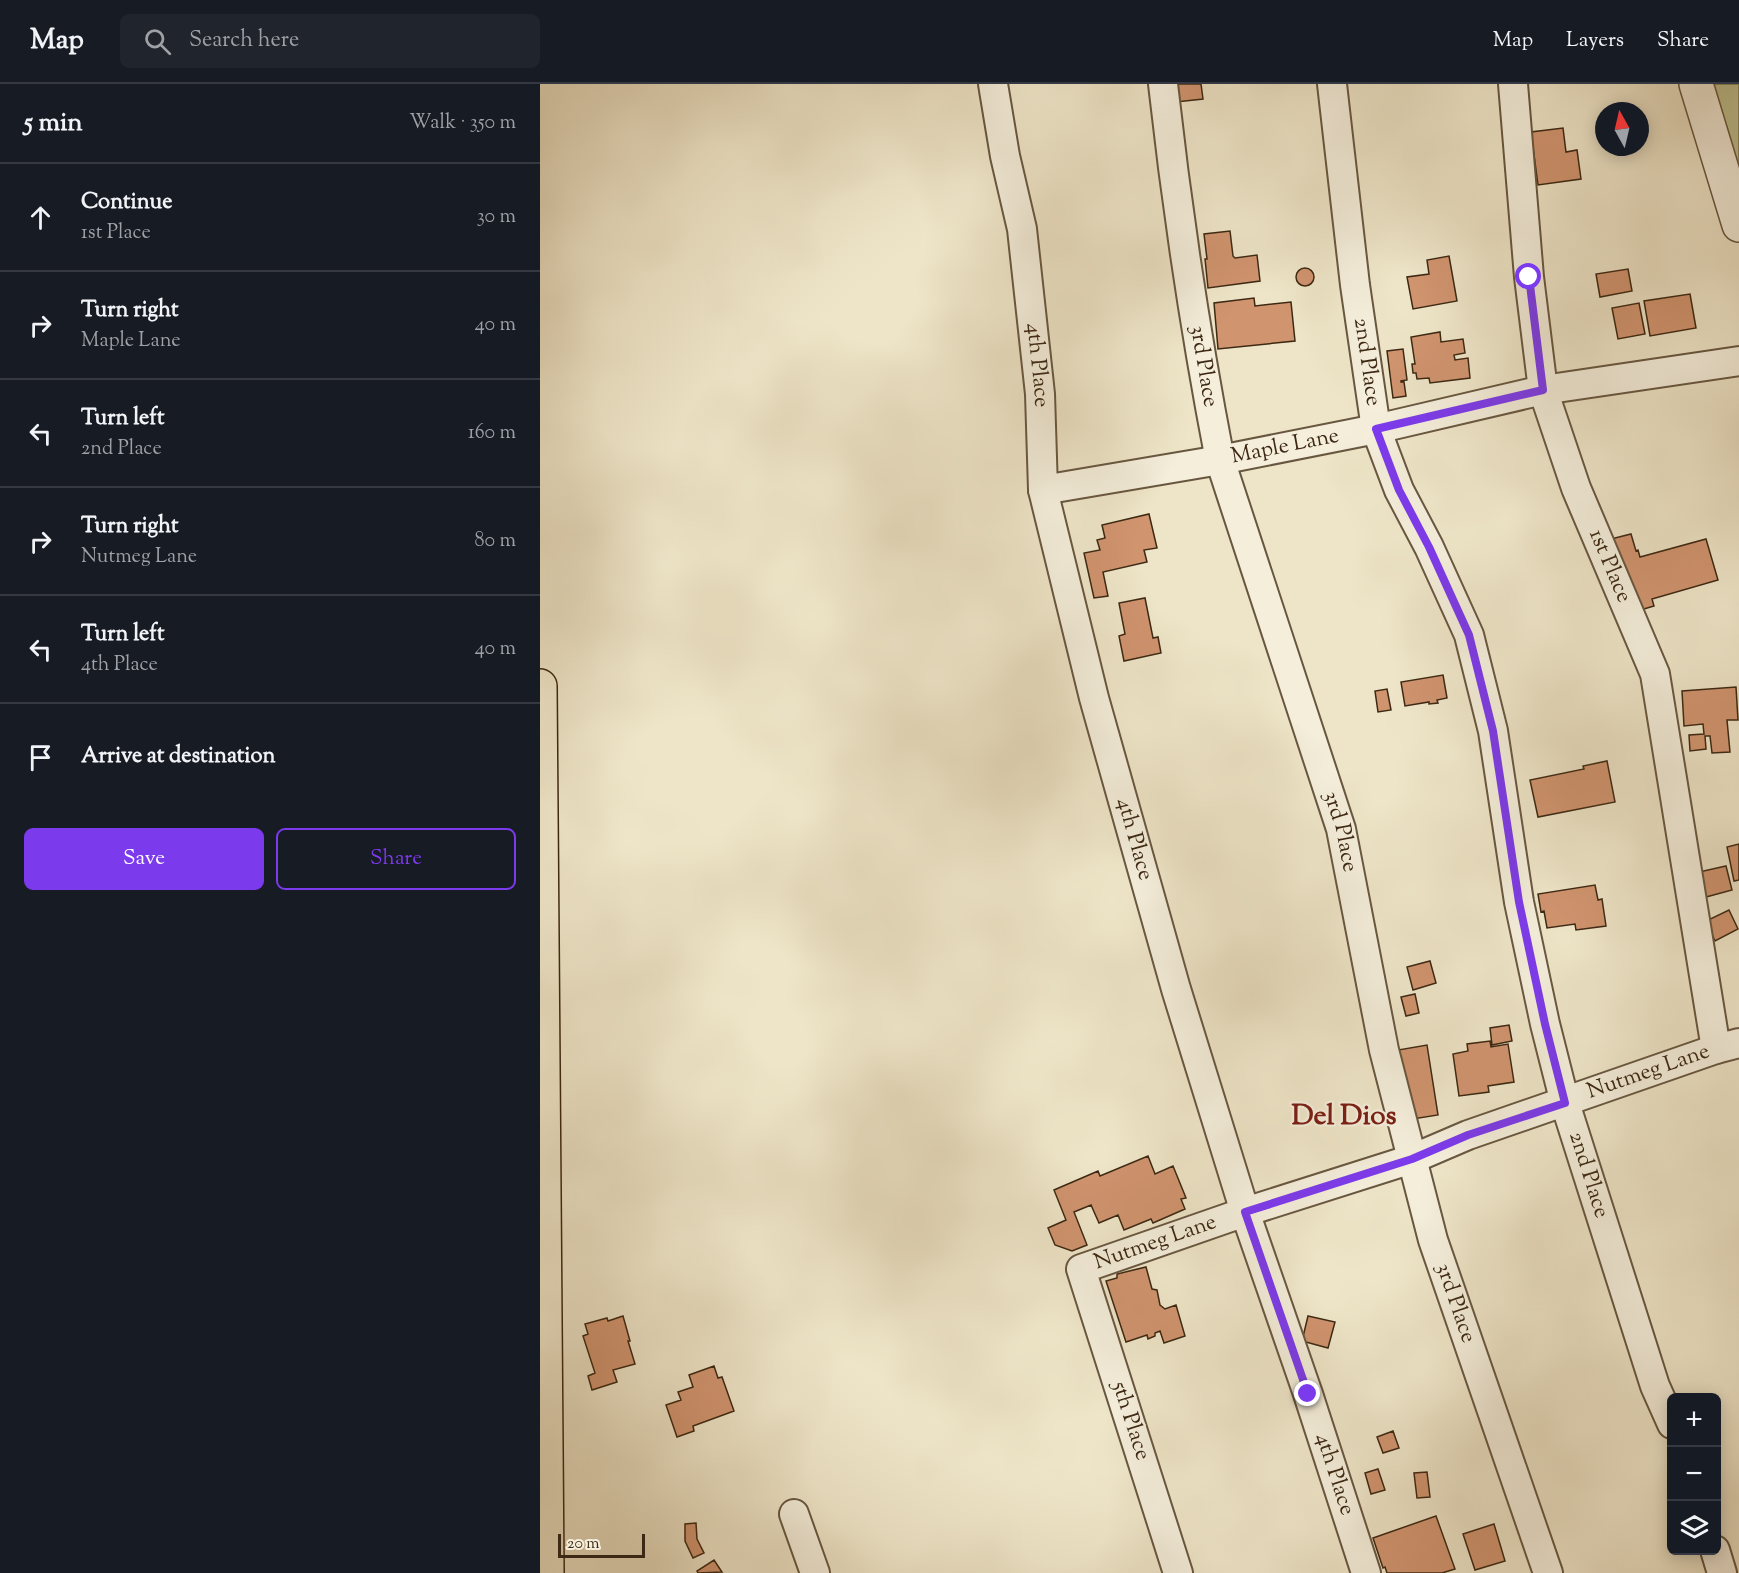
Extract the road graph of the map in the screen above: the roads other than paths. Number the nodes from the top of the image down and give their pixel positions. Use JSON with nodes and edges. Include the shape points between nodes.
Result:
{"nodes":[{"id":1,"x":993,"y":84,"type":"edge"},
{"id":2,"x":1163,"y":84,"type":"edge"},
{"id":3,"x":1332,"y":84,"type":"edge"},
{"id":4,"x":1513,"y":84,"type":"edge"},
{"id":5,"x":1696,"y":84,"type":"edge"},
{"id":6,"x":1739,"y":225,"type":"edge"},
{"id":7,"x":1739,"y":360,"type":"edge"},
{"id":8,"x":1543,"y":390,"type":"junction"},
{"id":9,"x":1376,"y":429,"type":"junction"},
{"id":10,"x":1220,"y":460,"type":"junction"},
{"id":11,"x":1043,"y":490,"type":"junction"},
{"id":12,"x":540,"y":686,"type":"edge"},
{"id":13,"x":1728,"y":1046,"type":"edge"},
{"id":14,"x":1565,"y":1103,"type":"junction"},
{"id":15,"x":1412,"y":1159,"type":"junction"},
{"id":16,"x":1245,"y":1212,"type":"junction"},
{"id":17,"x":1082,"y":1269,"type":"joint"},
{"id":18,"x":1667,"y":1414,"type":"edge"},
{"id":19,"x":794,"y":1514,"type":"dead end"},
{"id":20,"x":1716,"y":1555,"type":"edge"},
{"id":21,"x":1739,"y":1568,"type":"edge"},
{"id":22,"x":547,"y":1573,"type":"edge"},
{"id":23,"x":815,"y":1573,"type":"edge"},
{"id":24,"x":1178,"y":1573,"type":"edge"},
{"id":25,"x":1366,"y":1573,"type":"edge"},
{"id":26,"x":1548,"y":1573,"type":"edge"},
{"id":27,"x":1723,"y":1573,"type":"edge"}],
"edges":[{"from":1,"to":11,"type":"street","name":"4th Place","via":[[1022,229],[1040,394]]},
{"from":2,"to":10,"type":"street","name":"3rd Place","via":[[1175,190]]},
{"from":3,"to":9,"type":"street","name":"2nd Place"},
{"from":4,"to":8,"type":"street","name":"1st Place"},
{"from":5,"to":6,"type":"street"},
{"from":7,"to":8,"type":"street","name":"Maple Lane"},
{"from":8,"to":9,"type":"street","name":"Maple Lane"},
{"from":8,"to":13,"type":"street","name":"1st Place","via":[[1576,488],[1655,674]]},
{"from":9,"to":10,"type":"street","name":"Maple Lane"},
{"from":9,"to":14,"type":"street","name":"2nd Place","via":[[1399,490],[1469,635],[1493,731],[1519,902]]},
{"from":10,"to":11,"type":"street","name":"Maple Lane"},
{"from":10,"to":15,"type":"street","name":"3rd Place","via":[[1341,829],[1384,1050]]},
{"from":11,"to":16,"type":"street","name":"4th Place","via":[[1094,698],[1176,989]]},
{"from":12,"to":22,"type":"main road"},
{"from":13,"to":14,"type":"street","name":"Nutmeg Lane"},
{"from":14,"to":15,"type":"street","name":"Nutmeg Lane","via":[[1468,1135]]},
{"from":14,"to":18,"type":"street","name":"2nd Place"},
{"from":15,"to":16,"type":"street","name":"Nutmeg Lane"},
{"from":15,"to":26,"type":"street","name":"3rd Place","via":[[1432,1239]]},
{"from":16,"to":17,"type":"street","name":"Nutmeg Lane"},
{"from":16,"to":25,"type":"street","name":"4th Place"},
{"from":17,"to":24,"type":"street","name":"5th Place"},
{"from":19,"to":23,"type":"street"},
{"from":20,"to":27,"type":"street"},
{"from":21,"to":27,"type":"street"}]}
